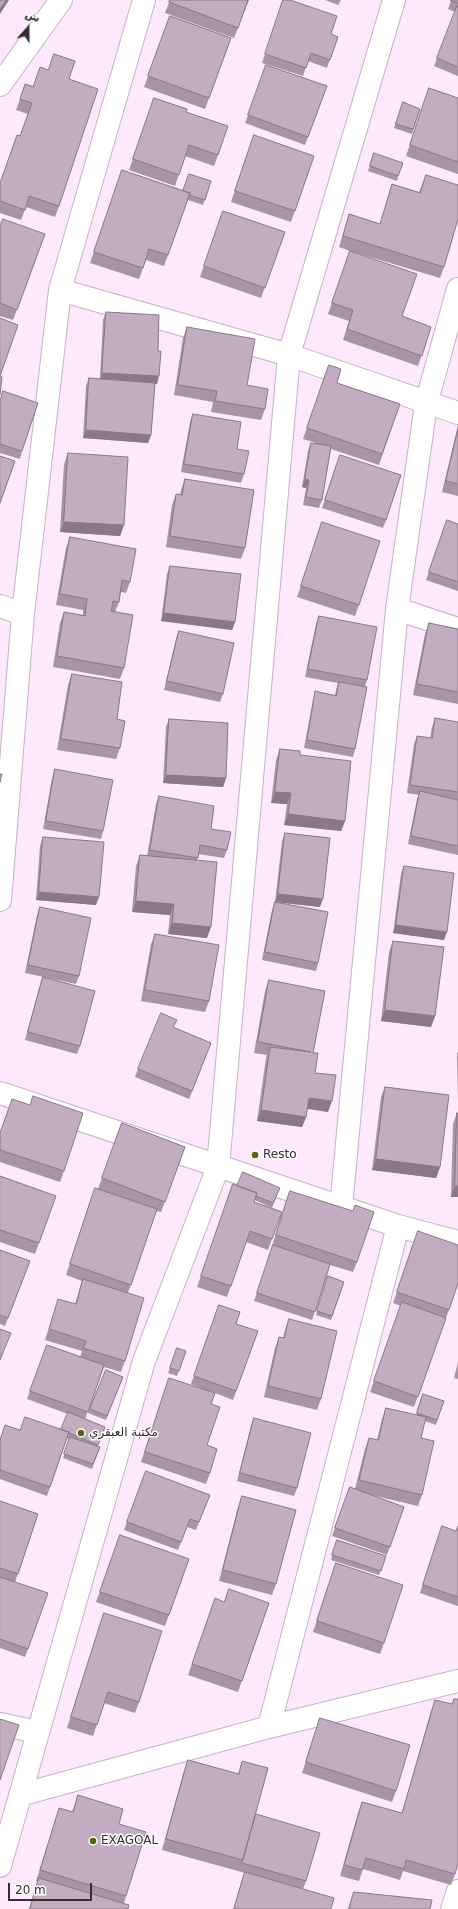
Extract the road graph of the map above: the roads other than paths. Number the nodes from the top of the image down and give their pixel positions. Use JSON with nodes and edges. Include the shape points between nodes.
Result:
{"nodes":[{"id":1,"x":61,"y":0,"type":"edge"},
{"id":2,"x":144,"y":0,"type":"edge"},
{"id":3,"x":394,"y":0,"type":"edge"},
{"id":4,"x":0,"y":85,"type":"edge"},
{"id":5,"x":458,"y":289,"type":"edge"},
{"id":6,"x":60,"y":290,"type":"junction"},
{"id":7,"x":289,"y":355,"type":"junction"},
{"id":8,"x":426,"y":404,"type":"junction"},
{"id":9,"x":458,"y":413,"type":"edge"},
{"id":10,"x":0,"y":606,"type":"edge"},
{"id":11,"x":397,"y":609,"type":"junction"},
{"id":12,"x":23,"y":614,"type":"junction"},
{"id":13,"x":458,"y":629,"type":"edge"},
{"id":14,"x":5,"y":763,"type":"edge"},
{"id":15,"x":0,"y":900,"type":"edge"},
{"id":16,"x":0,"y":1093,"type":"edge"},
{"id":17,"x":218,"y":1167,"type":"junction"},
{"id":18,"x":340,"y":1207,"type":"junction"},
{"id":19,"x":398,"y":1226,"type":"junction"},
{"id":20,"x":458,"y":1242,"type":"edge"},
{"id":21,"x":458,"y":1680,"type":"edge"},
{"id":22,"x":0,"y":1724,"type":"edge"},
{"id":23,"x":268,"y":1727,"type":"junction"},
{"id":24,"x":37,"y":1732,"type":"junction"},
{"id":25,"x":20,"y":1794,"type":"junction"},
{"id":26,"x":0,"y":1866,"type":"edge"},
{"id":27,"x":458,"y":1891,"type":"edge"},
{"id":28,"x":452,"y":1909,"type":"edge"}],
"edges":[{"from":1,"to":4,"type":"street"},
{"from":2,"to":6,"type":"street"},
{"from":3,"to":7,"type":"street"},
{"from":5,"to":8,"type":"street"},
{"from":6,"to":7,"type":"street"},
{"from":6,"to":12,"type":"street"},
{"from":7,"to":8,"type":"street"},
{"from":7,"to":17,"type":"street"},
{"from":8,"to":9,"type":"street"},
{"from":8,"to":11,"type":"street"},
{"from":10,"to":12,"type":"street"},
{"from":11,"to":13,"type":"street"},
{"from":11,"to":18,"type":"street"},
{"from":12,"to":14,"type":"street"},
{"from":14,"to":15,"type":"street"},
{"from":16,"to":17,"type":"street"},
{"from":17,"to":18,"type":"street"},
{"from":17,"to":24,"type":"street","via":[[144,1361]]},
{"from":18,"to":19,"type":"street"},
{"from":19,"to":20,"type":"street"},
{"from":19,"to":23,"type":"street"},
{"from":21,"to":23,"type":"street"},
{"from":22,"to":24,"type":"street"},
{"from":23,"to":25,"type":"street"},
{"from":24,"to":25,"type":"street"},
{"from":25,"to":26,"type":"street"},
{"from":27,"to":28,"type":"street"}]}
